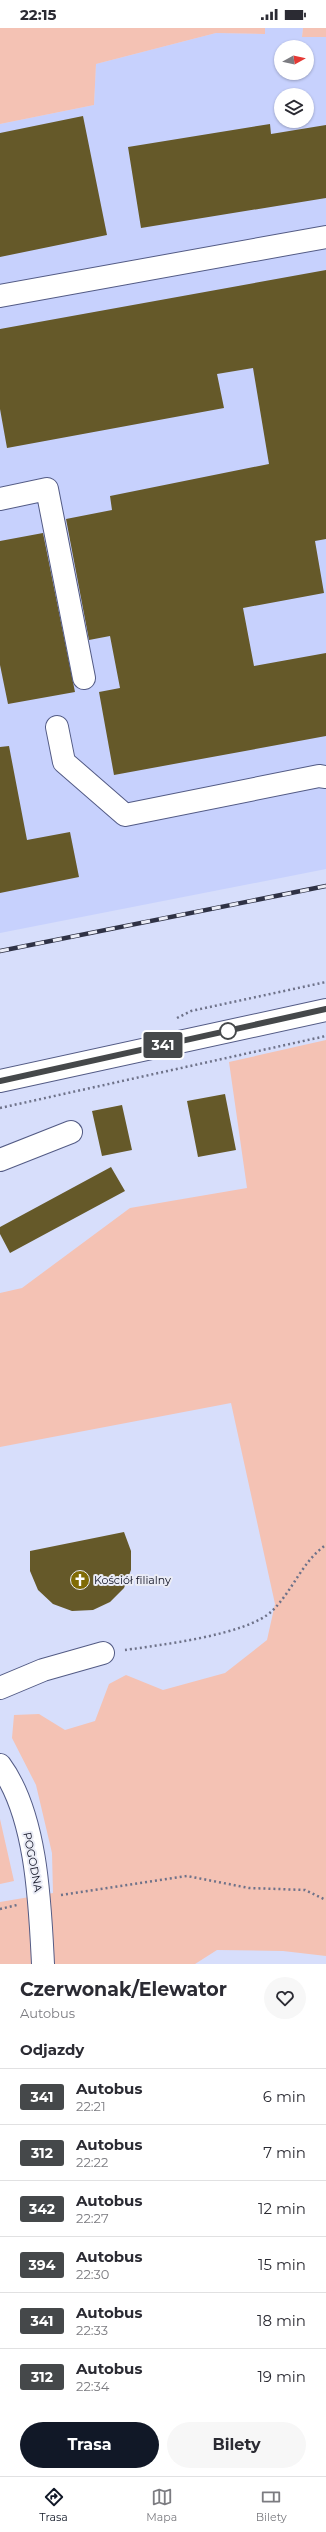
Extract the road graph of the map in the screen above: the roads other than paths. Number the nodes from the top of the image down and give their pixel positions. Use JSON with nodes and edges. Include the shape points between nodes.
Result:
{"nodes":[{"id":1,"x":326,"y":237,"type":"edge"},
{"id":2,"x":0,"y":296,"type":"edge"},
{"id":3,"x":0,"y":499,"type":"edge"},
{"id":4,"x":84,"y":678,"type":"dead end"},
{"id":5,"x":57,"y":727,"type":"dead end"},
{"id":6,"x":326,"y":777,"type":"edge"},
{"id":7,"x":326,"y":1010,"type":"edge"},
{"id":8,"x":0,"y":1081,"type":"edge"},
{"id":9,"x":71,"y":1132,"type":"dead end"},
{"id":10,"x":0,"y":1160,"type":"edge"},
{"id":11,"x":103,"y":1653,"type":"road end"},
{"id":12,"x":0,"y":1688,"type":"edge"},
{"id":13,"x":0,"y":1765,"type":"edge"},
{"id":14,"x":43,"y":1964,"type":"edge"}],
"edges":[{"from":1,"to":2,"type":"main road"},
{"from":3,"to":4,"type":"main road","via":[[47,489]]},
{"from":5,"to":6,"type":"main road","via":[[64,762],[125,815],[319,776]]},
{"from":7,"to":8,"type":"main road"},
{"from":9,"to":10,"type":"main road"},
{"from":11,"to":12,"type":"main road","via":[[43,1670]]},
{"from":13,"to":14,"type":"main road","name":"POGODNA","via":[[22,1811],[36,1869]]}]}
